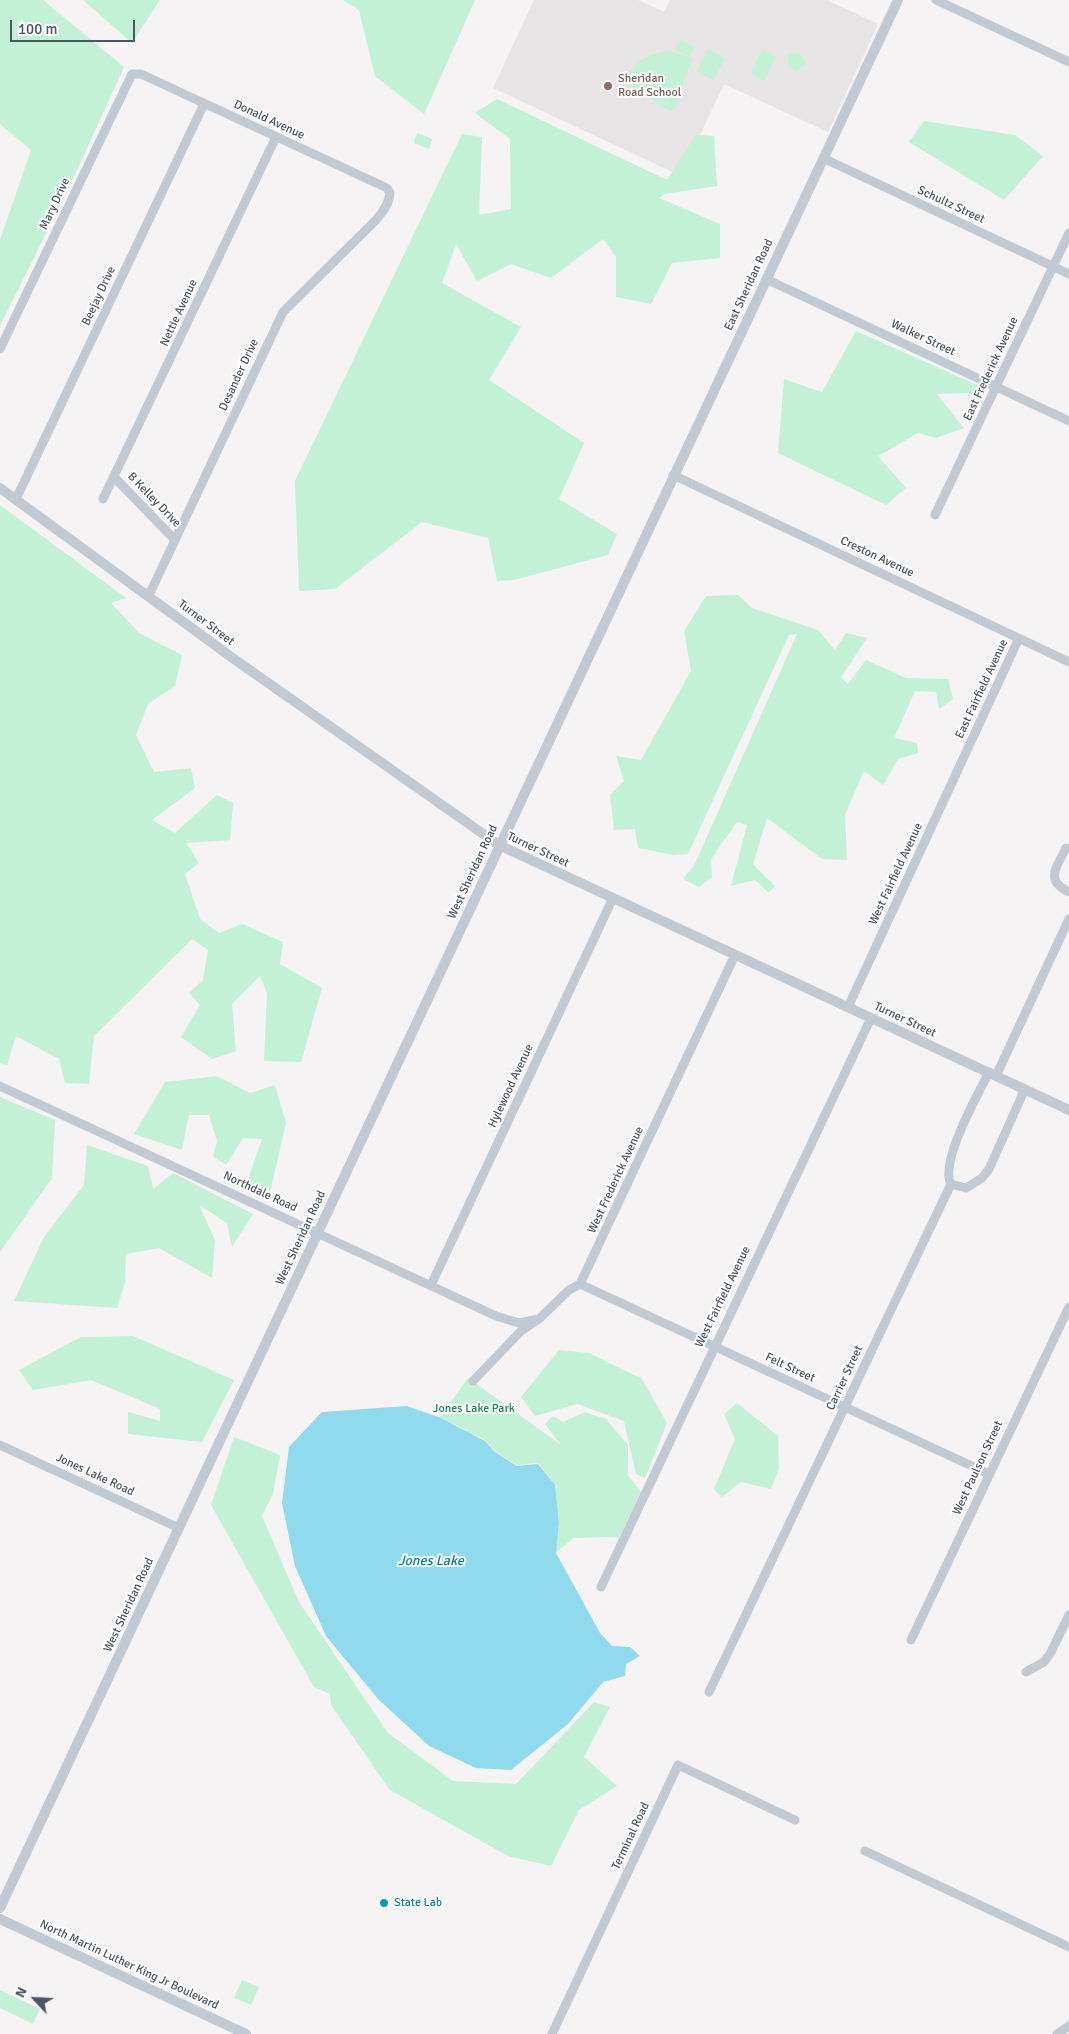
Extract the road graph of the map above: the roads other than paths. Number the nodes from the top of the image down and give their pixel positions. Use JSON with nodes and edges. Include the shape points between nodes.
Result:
{"nodes":[{"id":1,"x":898,"y":0,"type":"edge"},
{"id":2,"x":936,"y":0,"type":"edge"},
{"id":3,"x":1069,"y":62,"type":"edge"},
{"id":4,"x":136,"y":73,"type":"joint"},
{"id":5,"x":204,"y":104,"type":"junction"},
{"id":6,"x":276,"y":137,"type":"junction"},
{"id":7,"x":823,"y":158,"type":"junction"},
{"id":8,"x":390,"y":192,"type":"joint"},
{"id":9,"x":1069,"y":232,"type":"edge"},
{"id":10,"x":1053,"y":267,"type":"junction"},
{"id":11,"x":1069,"y":274,"type":"edge"},
{"id":12,"x":766,"y":278,"type":"junction"},
{"id":13,"x":0,"y":349,"type":"edge"},
{"id":14,"x":996,"y":387,"type":"junction"},
{"id":15,"x":1069,"y":422,"type":"edge"},
{"id":16,"x":673,"y":475,"type":"junction"},
{"id":17,"x":114,"y":478,"type":"junction"},
{"id":18,"x":0,"y":488,"type":"edge"},
{"id":19,"x":16,"y":499,"type":"junction"},
{"id":20,"x":103,"y":499,"type":"dead end"},
{"id":21,"x":935,"y":515,"type":"dead end"},
{"id":22,"x":175,"y":540,"type":"junction"},
{"id":23,"x":624,"y":580,"type":"joint"},
{"id":24,"x":149,"y":595,"type":"junction"},
{"id":25,"x":1019,"y":638,"type":"junction"},
{"id":26,"x":1069,"y":662,"type":"edge"},
{"id":27,"x":967,"y":750,"type":"joint"},
{"id":28,"x":499,"y":846,"type":"junction"},
{"id":29,"x":1069,"y":849,"type":"edge"},
{"id":30,"x":1069,"y":892,"type":"edge"},
{"id":31,"x":613,"y":898,"type":"junction"},
{"id":32,"x":1069,"y":919,"type":"edge"},
{"id":33,"x":735,"y":956,"type":"junction"},
{"id":34,"x":848,"y":1007,"type":"junction"},
{"id":35,"x":871,"y":1018,"type":"junction"},
{"id":36,"x":993,"y":1074,"type":"junction"},
{"id":37,"x":0,"y":1086,"type":"edge"},
{"id":38,"x":1025,"y":1089,"type":"junction"},
{"id":39,"x":1069,"y":1110,"type":"edge"},
{"id":40,"x":951,"y":1184,"type":"junction"},
{"id":41,"x":317,"y":1233,"type":"junction"},
{"id":42,"x":580,"y":1284,"type":"junction"},
{"id":43,"x":431,"y":1285,"type":"junction"},
{"id":44,"x":1069,"y":1308,"type":"edge"},
{"id":45,"x":539,"y":1319,"type":"junction"},
{"id":46,"x":714,"y":1346,"type":"junction"},
{"id":47,"x":473,"y":1381,"type":"dead end"},
{"id":48,"x":845,"y":1407,"type":"junction"},
{"id":49,"x":0,"y":1445,"type":"edge"},
{"id":50,"x":989,"y":1474,"type":"junction"},
{"id":51,"x":179,"y":1528,"type":"junction"},
{"id":52,"x":600,"y":1587,"type":"dead end"},
{"id":53,"x":1069,"y":1615,"type":"edge"},
{"id":54,"x":911,"y":1640,"type":"dead end"},
{"id":55,"x":1026,"y":1672,"type":"dead end"},
{"id":56,"x":708,"y":1692,"type":"dead end"},
{"id":57,"x":795,"y":1820,"type":"dead end"},
{"id":58,"x":865,"y":1851,"type":"dead end"},
{"id":59,"x":0,"y":1908,"type":"edge"},
{"id":60,"x":0,"y":1918,"type":"edge"},
{"id":61,"x":1069,"y":1947,"type":"edge"},
{"id":62,"x":1069,"y":2026,"type":"edge"},
{"id":63,"x":246,"y":2034,"type":"edge"},
{"id":64,"x":552,"y":2034,"type":"edge"},
{"id":65,"x":1058,"y":2034,"type":"edge"}],
"edges":[{"from":1,"to":7,"type":"street","name":"East Sheridan Road"},
{"from":2,"to":3,"type":"street"},
{"from":4,"to":5,"type":"street","name":"Donald Avenue"},
{"from":4,"to":13,"type":"street","name":"Mary Drive","via":[[128,78]]},
{"from":5,"to":6,"type":"street","name":"Donald Avenue"},
{"from":5,"to":19,"type":"street","name":"Beejay Drive"},
{"from":6,"to":8,"type":"street","name":"Donald Avenue"},
{"from":6,"to":17,"type":"street","name":"Nettie Avenue"},
{"from":7,"to":10,"type":"street","name":"Schultz Street"},
{"from":7,"to":12,"type":"street","name":"East Sheridan Road"},
{"from":8,"to":22,"type":"street","name":"Desander Drive","via":[[390,199],[376,220],[283,312]]},
{"from":9,"to":10,"type":"street","name":"East Frederick Avenue"},
{"from":10,"to":11,"type":"street","name":"Schultz Street"},
{"from":10,"to":14,"type":"street","name":"East Frederick Avenue"},
{"from":12,"to":14,"type":"street","name":"Walker Street"},
{"from":12,"to":16,"type":"street","name":"East Sheridan Road"},
{"from":14,"to":15,"type":"street","name":"Walker Street"},
{"from":14,"to":21,"type":"street","name":"East Frederick Avenue"},
{"from":16,"to":23,"type":"street","name":"East Sheridan Road"},
{"from":16,"to":25,"type":"street","name":"Creston Avenue"},
{"from":17,"to":20,"type":"street","name":"Nettie Avenue"},
{"from":17,"to":22,"type":"street","name":"B Kelley Drive"},
{"from":18,"to":19,"type":"street","name":"Turner Street"},
{"from":19,"to":24,"type":"street","name":"Turner Street"},
{"from":22,"to":24,"type":"street","name":"Desander Drive"},
{"from":23,"to":28,"type":"street","name":"West Sheridan Road"},
{"from":24,"to":28,"type":"street","name":"Turner Street"},
{"from":25,"to":26,"type":"street","name":"Creston Avenue"},
{"from":25,"to":27,"type":"street","name":"East Fairfield Avenue"},
{"from":27,"to":34,"type":"street","name":"West Fairfield Avenue"},
{"from":28,"to":31,"type":"street","name":"Turner Street"},
{"from":28,"to":41,"type":"street","name":"West Sheridan Road"},
{"from":29,"to":30,"type":"street","via":[[1066,848],[1054,873],[1059,887]]},
{"from":31,"to":33,"type":"street","name":"Turner Street"},
{"from":31,"to":43,"type":"street","name":"Hylewood Avenue"},
{"from":32,"to":36,"type":"street","name":"Carrier Street"},
{"from":33,"to":34,"type":"street","name":"Turner Street"},
{"from":33,"to":42,"type":"street","name":"West Frederick Avenue"},
{"from":34,"to":35,"type":"street","name":"Turner Street"},
{"from":35,"to":36,"type":"street","name":"Turner Street"},
{"from":35,"to":46,"type":"street","name":"West Fairfield Avenue"},
{"from":36,"to":38,"type":"street","name":"Turner Street"},
{"from":36,"to":40,"type":"street","name":"Carrier Street","via":[[952,1150],[948,1166]]},
{"from":37,"to":41,"type":"street","name":"Northdale Road"},
{"from":38,"to":39,"type":"street","name":"Turner Street"},
{"from":38,"to":40,"type":"street","via":[[982,1178],[966,1188]]},
{"from":40,"to":48,"type":"street","name":"Carrier Street"},
{"from":41,"to":43,"type":"street","name":"Northdale Road"},
{"from":41,"to":51,"type":"street","name":"West Sheridan Road"},
{"from":42,"to":45,"type":"street","name":"West Frederick Avenue","via":[[569,1290]]},
{"from":42,"to":46,"type":"street","name":"Felt Street"},
{"from":43,"to":45,"type":"street","name":"Northdale Road","via":[[507,1320],[519,1323]]},
{"from":44,"to":50,"type":"street","name":"West Paulson Street"},
{"from":45,"to":47,"type":"street","name":"West Frederick Avenue","via":[[521,1331]]},
{"from":46,"to":48,"type":"street","name":"Felt Street"},
{"from":46,"to":52,"type":"street","name":"West Fairfield Avenue"},
{"from":48,"to":50,"type":"street","name":"Felt Street"},
{"from":48,"to":56,"type":"street","name":"Carrier Street"},
{"from":49,"to":51,"type":"street","name":"Jones Lake Road"},
{"from":50,"to":54,"type":"street","name":"West Paulson Street"},
{"from":51,"to":59,"type":"street","name":"West Sheridan Road"},
{"from":53,"to":55,"type":"street","via":[[1044,1662]]},
{"from":57,"to":64,"type":"street","name":"Terminal Road","via":[[678,1765]]},
{"from":58,"to":61,"type":"street"},
{"from":60,"to":63,"type":"street","name":"North Martin Luther King Jr Boulevard"},
{"from":62,"to":65,"type":"street"}]}
